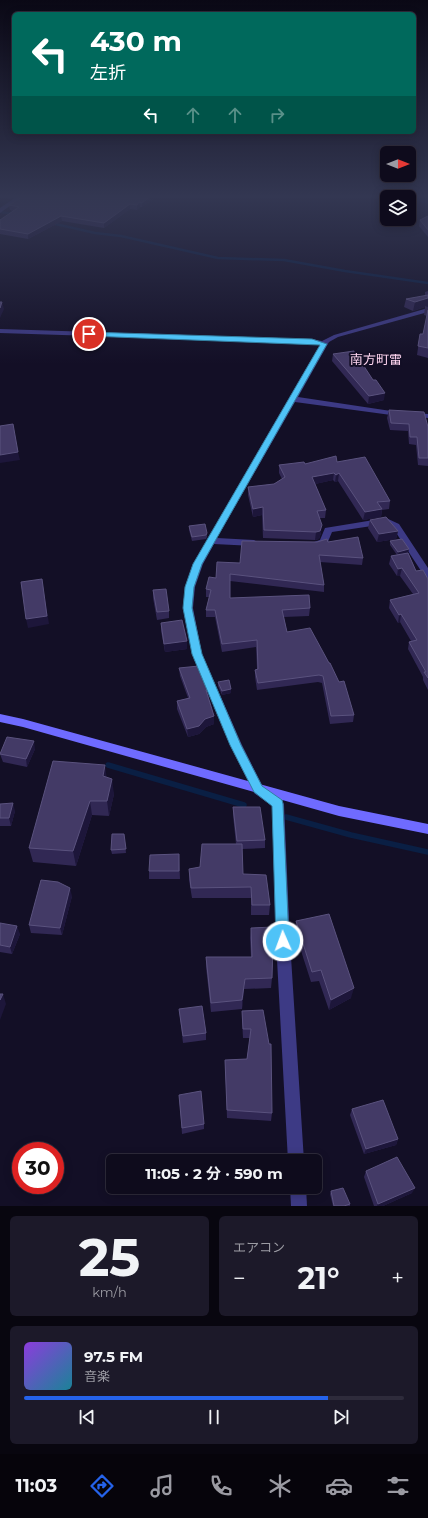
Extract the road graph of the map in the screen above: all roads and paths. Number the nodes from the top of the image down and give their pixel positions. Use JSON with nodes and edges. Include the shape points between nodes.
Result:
{"nodes":[{"id":1,"x":428,"y":310,"type":"edge"},
{"id":2,"x":0,"y":331,"type":"edge"},
{"id":3,"x":324,"y":344,"type":"junction"},
{"id":4,"x":293,"y":399,"type":"junction"},
{"id":5,"x":428,"y":416,"type":"edge"},
{"id":6,"x":211,"y":541,"type":"junction"},
{"id":7,"x":266,"y":543,"type":"edge"},
{"id":8,"x":305,"y":544,"type":"edge"},
{"id":9,"x":428,"y":575,"type":"edge"},
{"id":10,"x":0,"y":718,"type":"edge"},
{"id":11,"x":258,"y":789,"type":"junction"},
{"id":12,"x":428,"y":829,"type":"edge"},
{"id":13,"x":296,"y":1154,"type":"edge"},
{"id":14,"x":298,"y":1194,"type":"edge"},
{"id":15,"x":299,"y":1206,"type":"edge"}],
"edges":[{"from":1,"to":3,"type":"street","via":[[336,336]]},
{"from":2,"to":3,"type":"street","via":[[312,341]]},
{"from":3,"to":4,"type":"street"},
{"from":4,"to":5,"type":"street"},
{"from":4,"to":6,"type":"street"},
{"from":6,"to":7,"type":"street"},
{"from":6,"to":11,"type":"street","via":[[198,564],[190,587],[188,608],[197,654]]},
{"from":8,"to":9,"type":"street","via":[[316,545],[324,542],[328,530],[386,521],[396,526]]},
{"from":10,"to":11,"type":"street"},
{"from":11,"to":12,"type":"street","via":[[339,811]]},
{"from":11,"to":13,"type":"street","via":[[278,804]]},
{"from":14,"to":15,"type":"street"}]}
